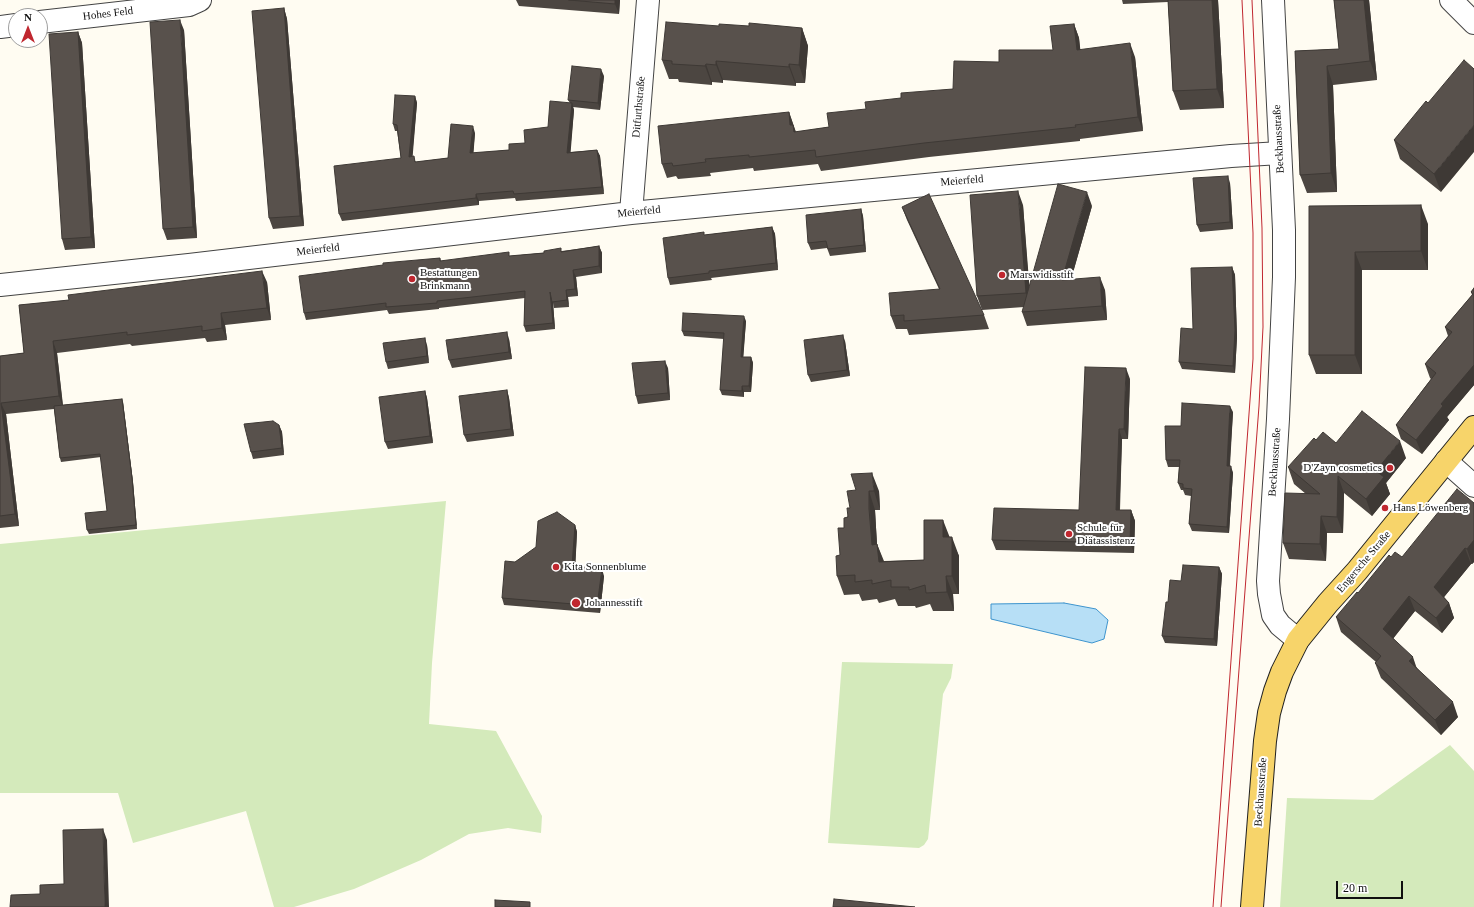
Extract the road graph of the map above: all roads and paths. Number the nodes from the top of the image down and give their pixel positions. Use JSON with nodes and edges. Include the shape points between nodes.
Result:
{"nodes":[{"id":1,"x":200,"y":0,"type":"edge"},
{"id":2,"x":648,"y":0,"type":"edge"},
{"id":3,"x":1273,"y":0,"type":"edge"},
{"id":4,"x":1451,"y":0,"type":"edge"},
{"id":5,"x":48,"y":21,"type":"edge"},
{"id":6,"x":1474,"y":22,"type":"edge"},
{"id":7,"x":1280,"y":153,"type":"junction"},
{"id":8,"x":631,"y":213,"type":"junction"},
{"id":9,"x":0,"y":285,"type":"edge"},
{"id":10,"x":1474,"y":427,"type":"edge"},
{"id":11,"x":1446,"y":461,"type":"junction"},
{"id":12,"x":1474,"y":486,"type":"edge"},
{"id":13,"x":1298,"y":640,"type":"junction"},
{"id":14,"x":1252,"y":907,"type":"edge"}],
"edges":[{"from":1,"to":5,"type":"street","name":"Hohes Feld","via":[[189,5]]},
{"from":2,"to":8,"type":"street","name":"Ditfurthstraße"},
{"from":3,"to":7,"type":"street","name":"Beckhausstraße"},
{"from":4,"to":6,"type":"street"},
{"from":7,"to":8,"type":"street","name":"Meierfeld"},
{"from":7,"to":13,"type":"street","name":"Beckhausstraße","via":[[1284,230],[1283,328],[1268,594],[1273,615],[1280,625]]},
{"from":8,"to":9,"type":"street","name":"Meierfeld"},
{"from":10,"to":11,"type":"main road","name":"Engersche Straße"},
{"from":11,"to":12,"type":"street"},
{"from":11,"to":13,"type":"main road","name":"Engersche Straße"},
{"from":13,"to":14,"type":"main road","name":"Beckhausstraße","via":[[1275,691],[1269,713],[1262,769]]}]}
